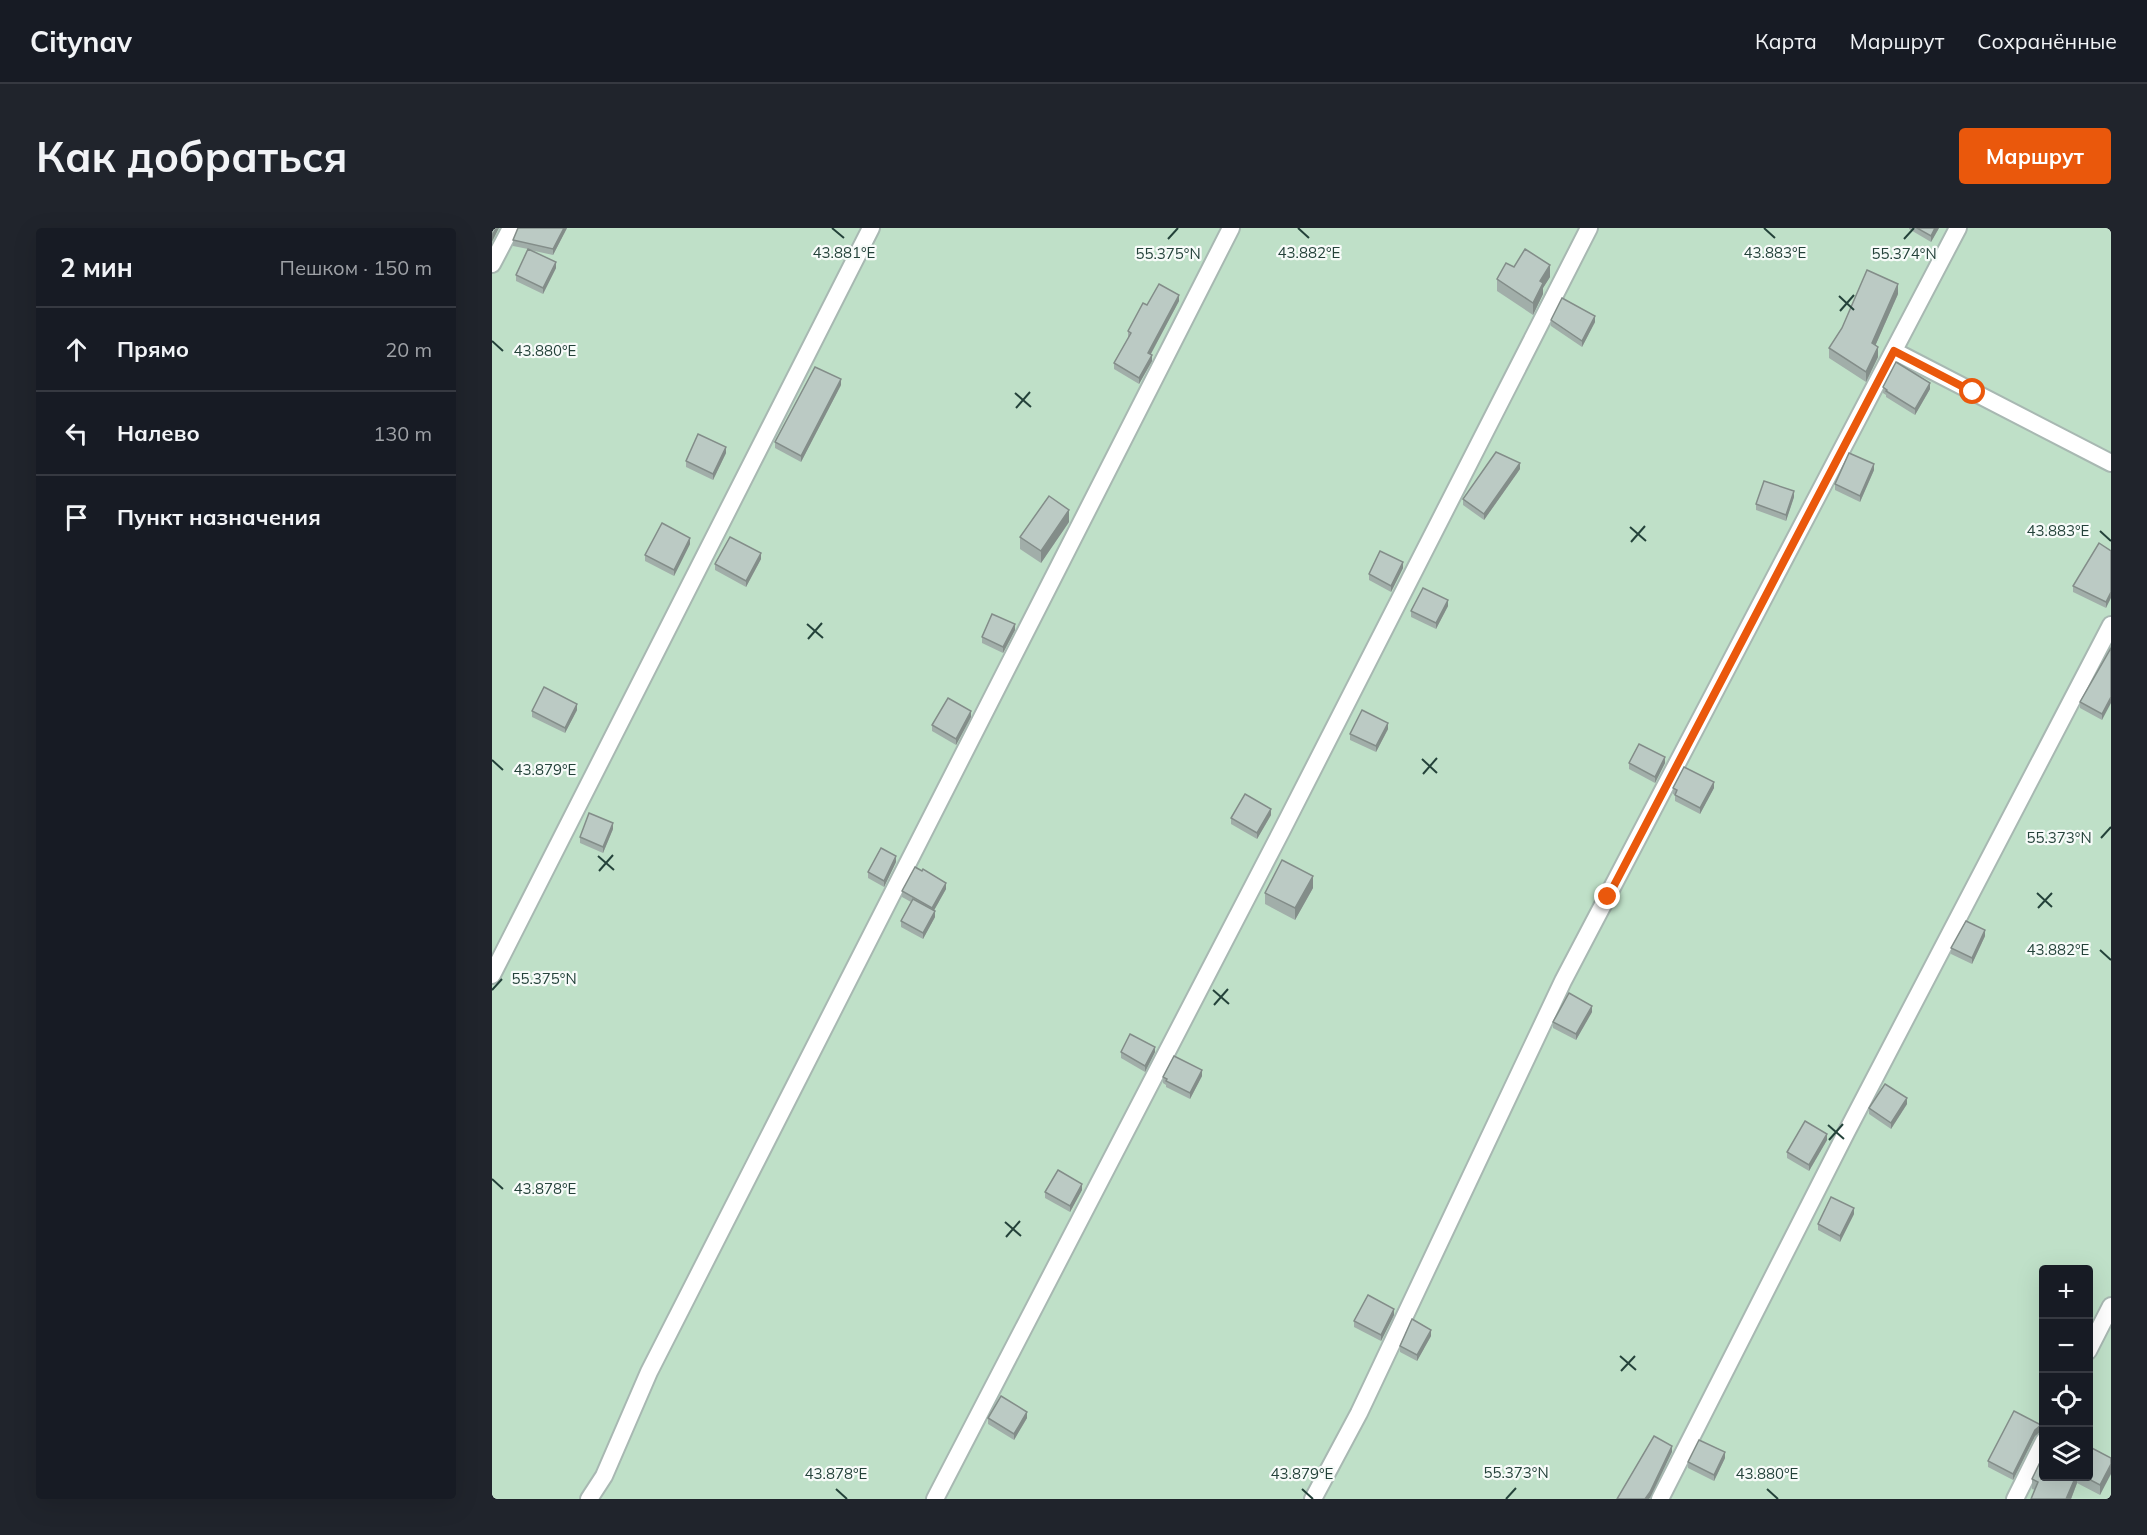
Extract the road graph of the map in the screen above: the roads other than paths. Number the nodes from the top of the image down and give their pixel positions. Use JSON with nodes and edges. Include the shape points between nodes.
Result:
{"nodes":[{"id":1,"x":511,"y":228,"type":"edge"},
{"id":2,"x":872,"y":228,"type":"edge"},
{"id":3,"x":1230,"y":228,"type":"edge"},
{"id":4,"x":1589,"y":228,"type":"edge"},
{"id":5,"x":1958,"y":228,"type":"edge"},
{"id":6,"x":492,"y":264,"type":"edge"},
{"id":7,"x":1894,"y":351,"type":"junction"},
{"id":8,"x":2111,"y":463,"type":"edge"},
{"id":9,"x":2111,"y":625,"type":"edge"},
{"id":10,"x":492,"y":975,"type":"edge"},
{"id":11,"x":2111,"y":1306,"type":"edge"},
{"id":12,"x":2093,"y":1342,"type":"edge"},
{"id":13,"x":2039,"y":1449,"type":"edge"},
{"id":14,"x":589,"y":1499,"type":"edge"},
{"id":15,"x":935,"y":1499,"type":"edge"},
{"id":16,"x":1313,"y":1499,"type":"edge"},
{"id":17,"x":1660,"y":1499,"type":"edge"},
{"id":18,"x":2015,"y":1499,"type":"edge"}],
"edges":[{"from":1,"to":6,"type":"lane"},
{"from":2,"to":10,"type":"lane"},
{"from":3,"to":14,"type":"lane","via":[[649,1372],[604,1476]]},
{"from":4,"to":15,"type":"lane"},
{"from":5,"to":7,"type":"lane"},
{"from":7,"to":8,"type":"lane"},
{"from":7,"to":16,"type":"lane","via":[[1563,981],[1359,1413]]},
{"from":9,"to":17,"type":"lane","via":[[1846,1132]]},
{"from":11,"to":12,"type":"lane"},
{"from":13,"to":18,"type":"lane"}]}
